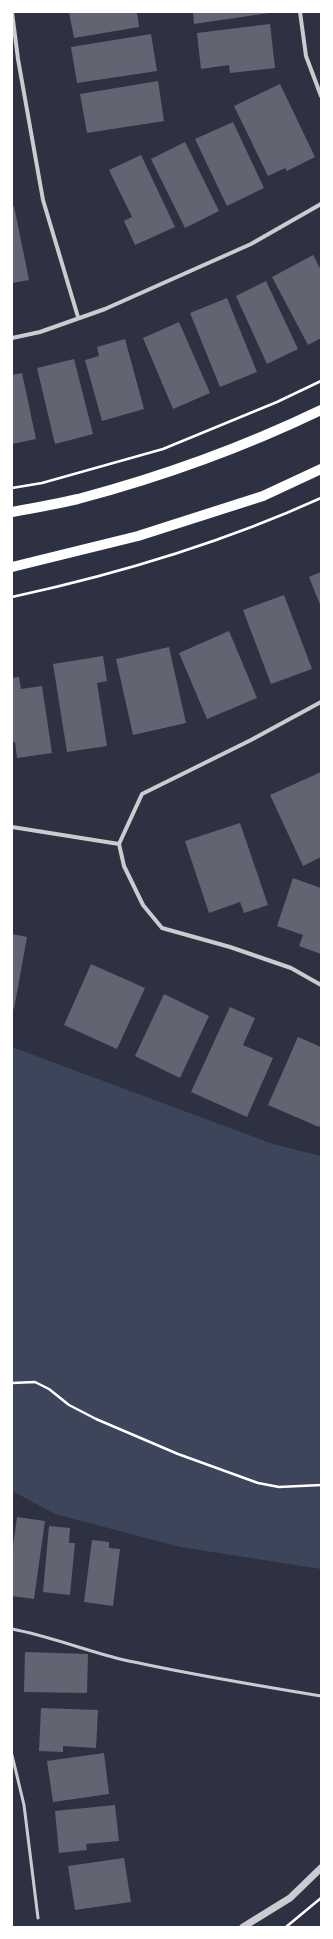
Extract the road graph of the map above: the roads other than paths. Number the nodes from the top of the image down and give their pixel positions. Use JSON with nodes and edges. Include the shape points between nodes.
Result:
{"nodes":[{"id":1,"x":12,"y":12,"type":"edge"},
{"id":2,"x":300,"y":12,"type":"edge"},
{"id":3,"x":321,"y":96,"type":"edge"},
{"id":4,"x":321,"y":204,"type":"edge"},
{"id":5,"x":78,"y":317,"type":"junction"},
{"id":6,"x":12,"y":338,"type":"edge"},
{"id":7,"x":321,"y":410,"type":"edge"},
{"id":8,"x":321,"y":469,"type":"edge"},
{"id":9,"x":12,"y":512,"type":"edge"},
{"id":10,"x":12,"y":568,"type":"edge"},
{"id":11,"x":321,"y":702,"type":"edge"},
{"id":12,"x":12,"y":827,"type":"edge"},
{"id":13,"x":119,"y":844,"type":"junction"},
{"id":14,"x":321,"y":985,"type":"edge"},
{"id":15,"x":12,"y":1629,"type":"edge"},
{"id":16,"x":321,"y":1696,"type":"edge"},
{"id":17,"x":12,"y":1755,"type":"edge"},
{"id":18,"x":321,"y":1868,"type":"edge"},
{"id":19,"x":38,"y":1918,"type":"dead end"},
{"id":20,"x":243,"y":1927,"type":"edge"}],
"edges":[{"from":1,"to":5,"type":"street","via":[[43,200]]},
{"from":2,"to":3,"type":"street","via":[[306,56]]},
{"from":4,"to":5,"type":"street","via":[[251,244],[105,309]]},
{"from":5,"to":6,"type":"street","via":[[40,332]]},
{"from":7,"to":9,"type":"main road","via":[[279,430],[168,472],[77,499]]},
{"from":8,"to":10,"type":"main road","via":[[263,496],[152,532]]},
{"from":11,"to":13,"type":"street","via":[[142,794]]},
{"from":12,"to":13,"type":"street"},
{"from":13,"to":14,"type":"street","via":[[124,866],[143,905],[162,928],[244,951],[291,968]]},
{"from":15,"to":16,"type":"lane","via":[[39,1634],[119,1658]]},
{"from":17,"to":19,"type":"lane","via":[[24,1805]]},
{"from":18,"to":20,"type":"street","via":[[290,1898]]}]}
